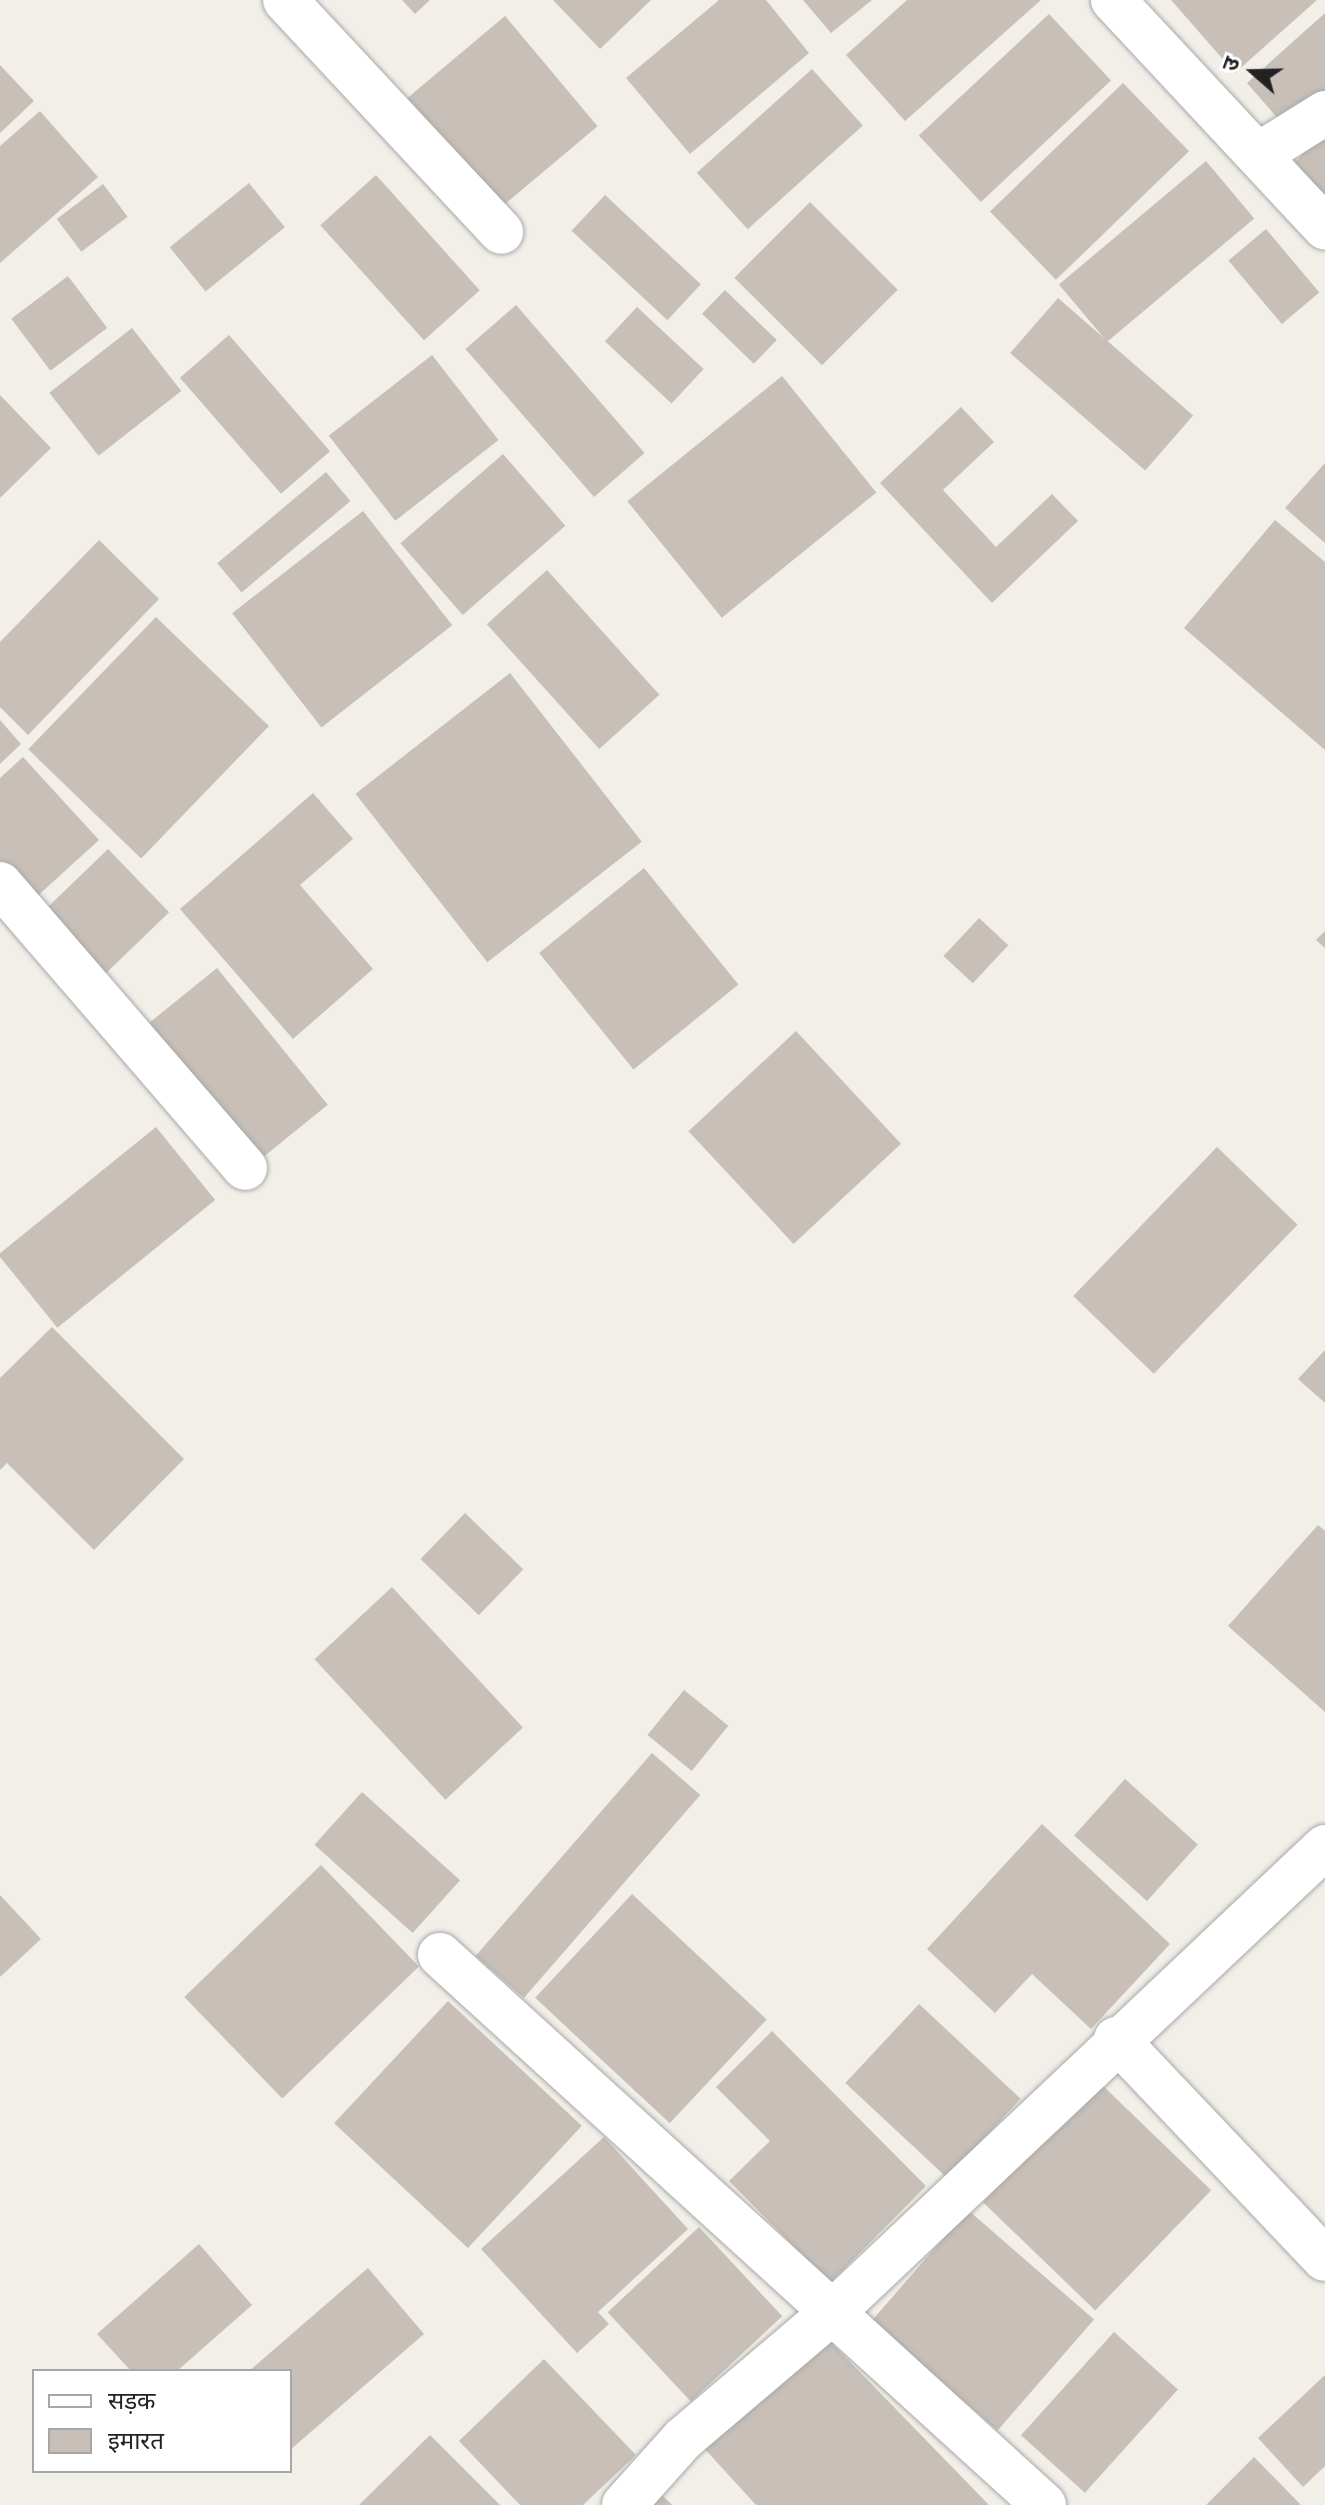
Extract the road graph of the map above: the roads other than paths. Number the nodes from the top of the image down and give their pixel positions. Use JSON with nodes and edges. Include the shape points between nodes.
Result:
{"nodes":[{"id":1,"x":285,"y":0,"type":"edge"},
{"id":2,"x":1113,"y":0,"type":"edge"},
{"id":3,"x":1325,"y":113,"type":"edge"},
{"id":4,"x":1258,"y":155,"type":"junction"},
{"id":5,"x":1325,"y":227,"type":"edge"},
{"id":6,"x":501,"y":232,"type":"dead end"},
{"id":7,"x":0,"y":884,"type":"edge"},
{"id":8,"x":245,"y":1168,"type":"dead end"},
{"id":9,"x":1325,"y":1847,"type":"edge"},
{"id":10,"x":440,"y":1955,"type":"dead end"},
{"id":11,"x":1116,"y":2039,"type":"junction"},
{"id":12,"x":1325,"y":2259,"type":"edge"},
{"id":13,"x":833,"y":2312,"type":"junction"},
{"id":14,"x":624,"y":2505,"type":"edge"},
{"id":15,"x":1044,"y":2505,"type":"edge"}],
"edges":[{"from":1,"to":6,"type":"street"},
{"from":2,"to":4,"type":"street"},
{"from":3,"to":4,"type":"street"},
{"from":4,"to":5,"type":"street"},
{"from":7,"to":8,"type":"street"},
{"from":9,"to":11,"type":"street"},
{"from":10,"to":13,"type":"street"},
{"from":11,"to":12,"type":"street"},
{"from":11,"to":13,"type":"street"},
{"from":13,"to":14,"type":"street","via":[[683,2439]]},
{"from":13,"to":15,"type":"street"}]}
